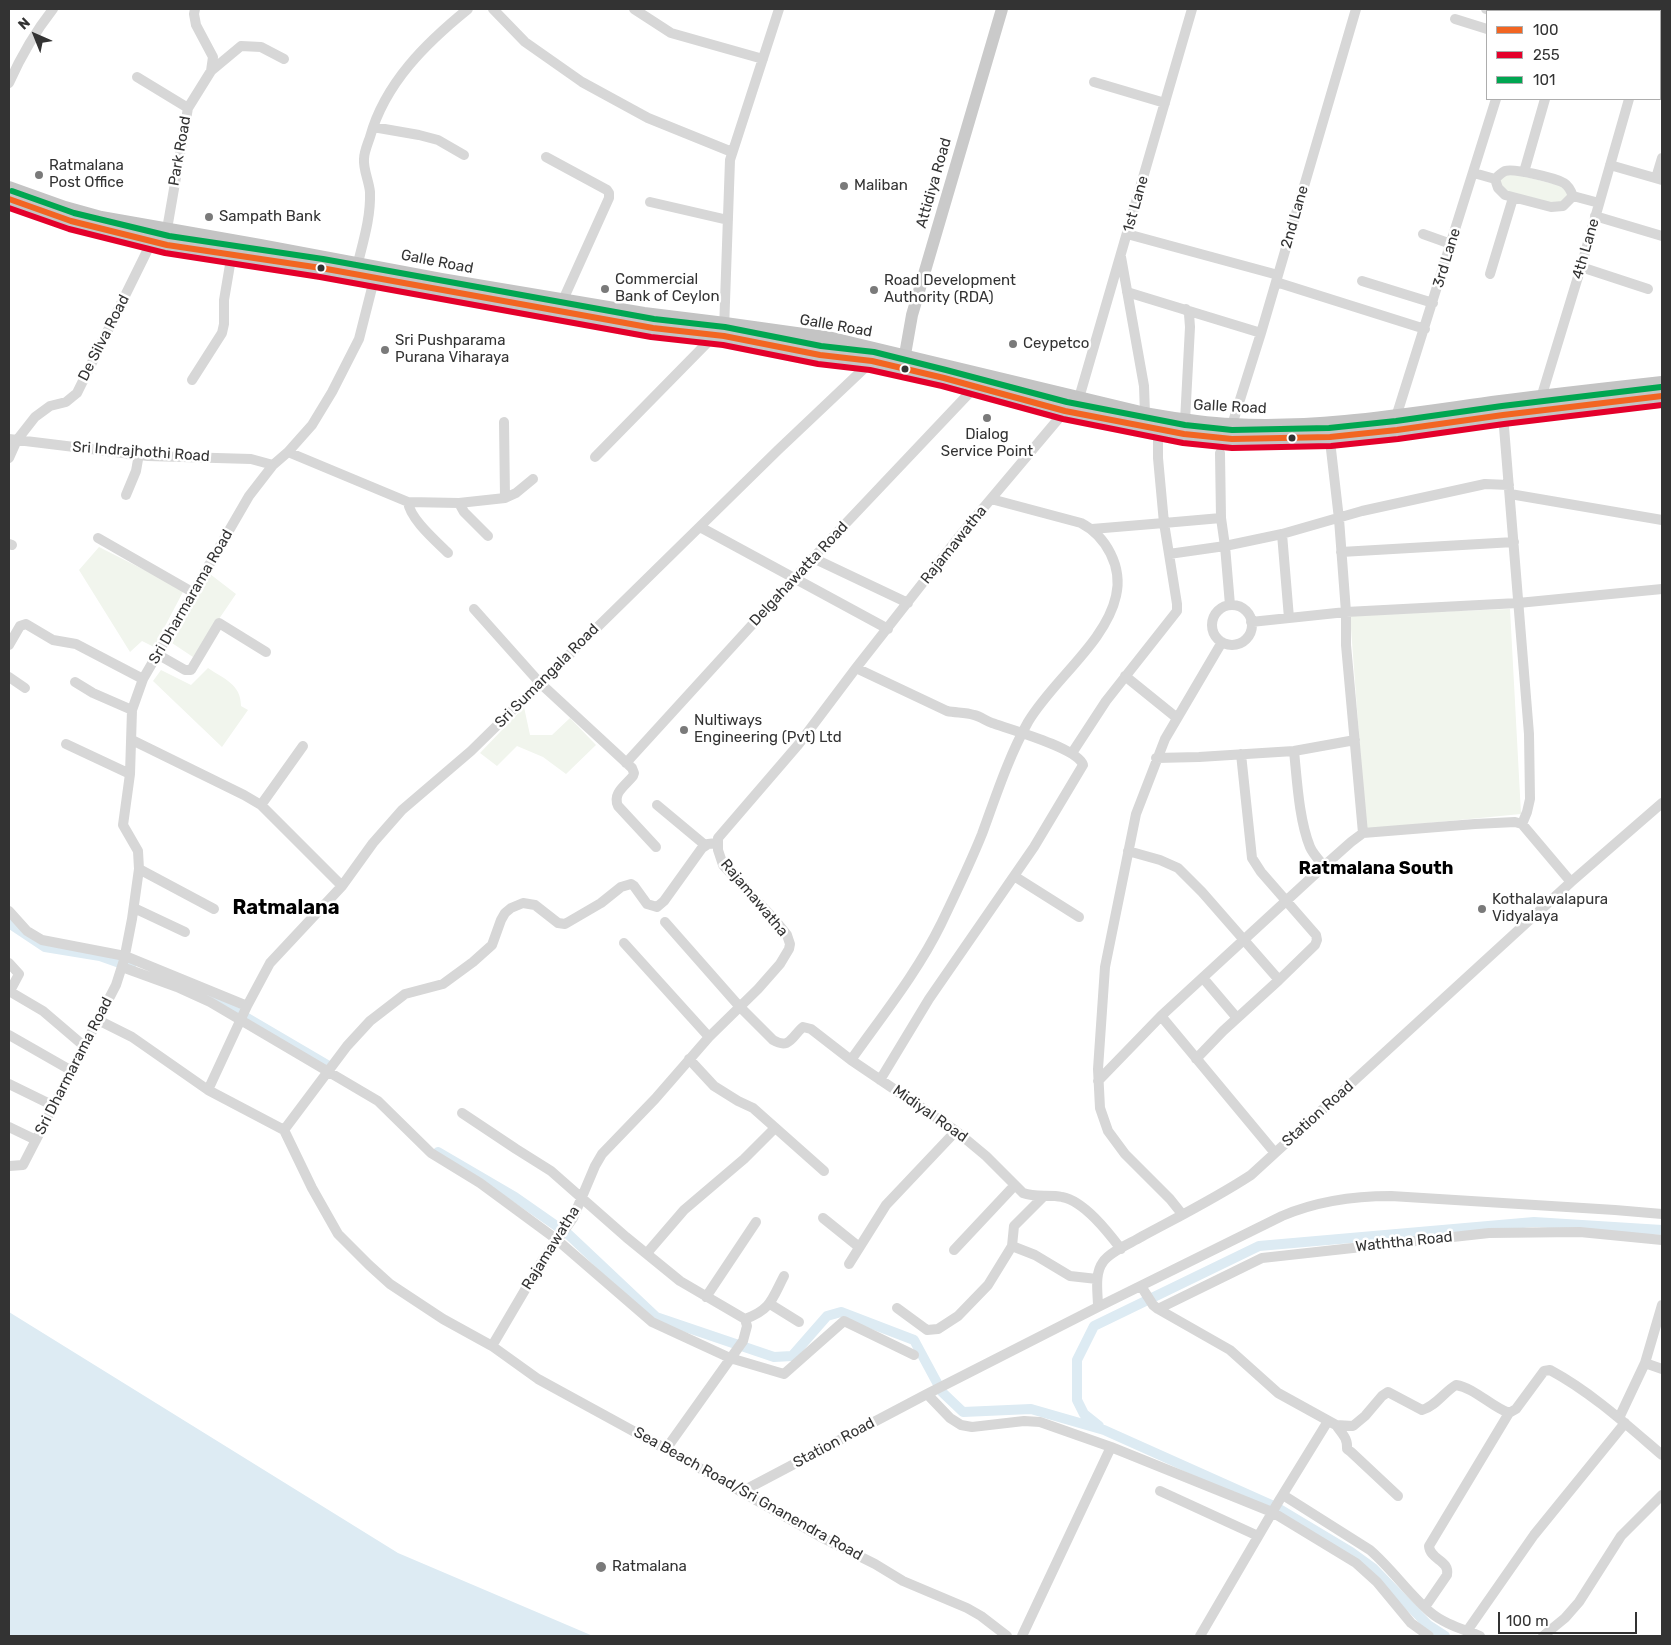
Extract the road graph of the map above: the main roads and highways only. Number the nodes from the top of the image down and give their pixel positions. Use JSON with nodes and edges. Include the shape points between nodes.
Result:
{"nodes":[{"id":1,"x":1002,"y":9,"type":"edge"},
{"id":2,"x":9,"y":188,"type":"edge"},
{"id":3,"x":9,"y":199,"type":"edge"},
{"id":4,"x":161,"y":239,"type":"junction"},
{"id":5,"x":357,"y":269,"type":"junction"},
{"id":6,"x":376,"y":272,"type":"junction"},
{"id":7,"x":719,"y":329,"type":"junction"},
{"id":8,"x":904,"y":362,"type":"junction"},
{"id":9,"x":1662,"y":383,"type":"edge"},
{"id":10,"x":1662,"y":396,"type":"edge"},
{"id":11,"x":1329,"y":430,"type":"junction"}],
"edges":[{"from":1,"to":8,"type":"main road","name":"Attidiya Road","via":[[912,316]]},
{"from":2,"to":4,"type":"highway","name":"Galle Road"},
{"from":3,"to":4,"type":"highway","name":"Galle Road","via":[[70,221]]},
{"from":4,"to":5,"type":"highway","name":"Galle Road"},
{"from":4,"to":5,"type":"highway","name":"Galle Road","via":[[232,253]]},
{"from":5,"to":6,"type":"highway","name":"Galle Road"},
{"from":6,"to":7,"type":"highway","name":"Galle Road","via":[[563,300]]},
{"from":6,"to":7,"type":"highway","name":"Galle Road","via":[[653,328]]},
{"from":7,"to":8,"type":"highway","name":"Galle Road","via":[[820,355]]},
{"from":7,"to":8,"type":"highway","name":"Galle Road","via":[[832,340]]},
{"from":8,"to":11,"type":"highway","name":"Galle Road","via":[[1185,421]]},
{"from":8,"to":11,"type":"highway","name":"Galle Road","via":[[975,387],[1065,411],[1158,430],[1220,439],[1288,439]]},
{"from":9,"to":11,"type":"highway","name":"Galle Road","via":[[1396,417]]},
{"from":10,"to":11,"type":"highway","name":"Galle Road","via":[[1397,430]]}]}
